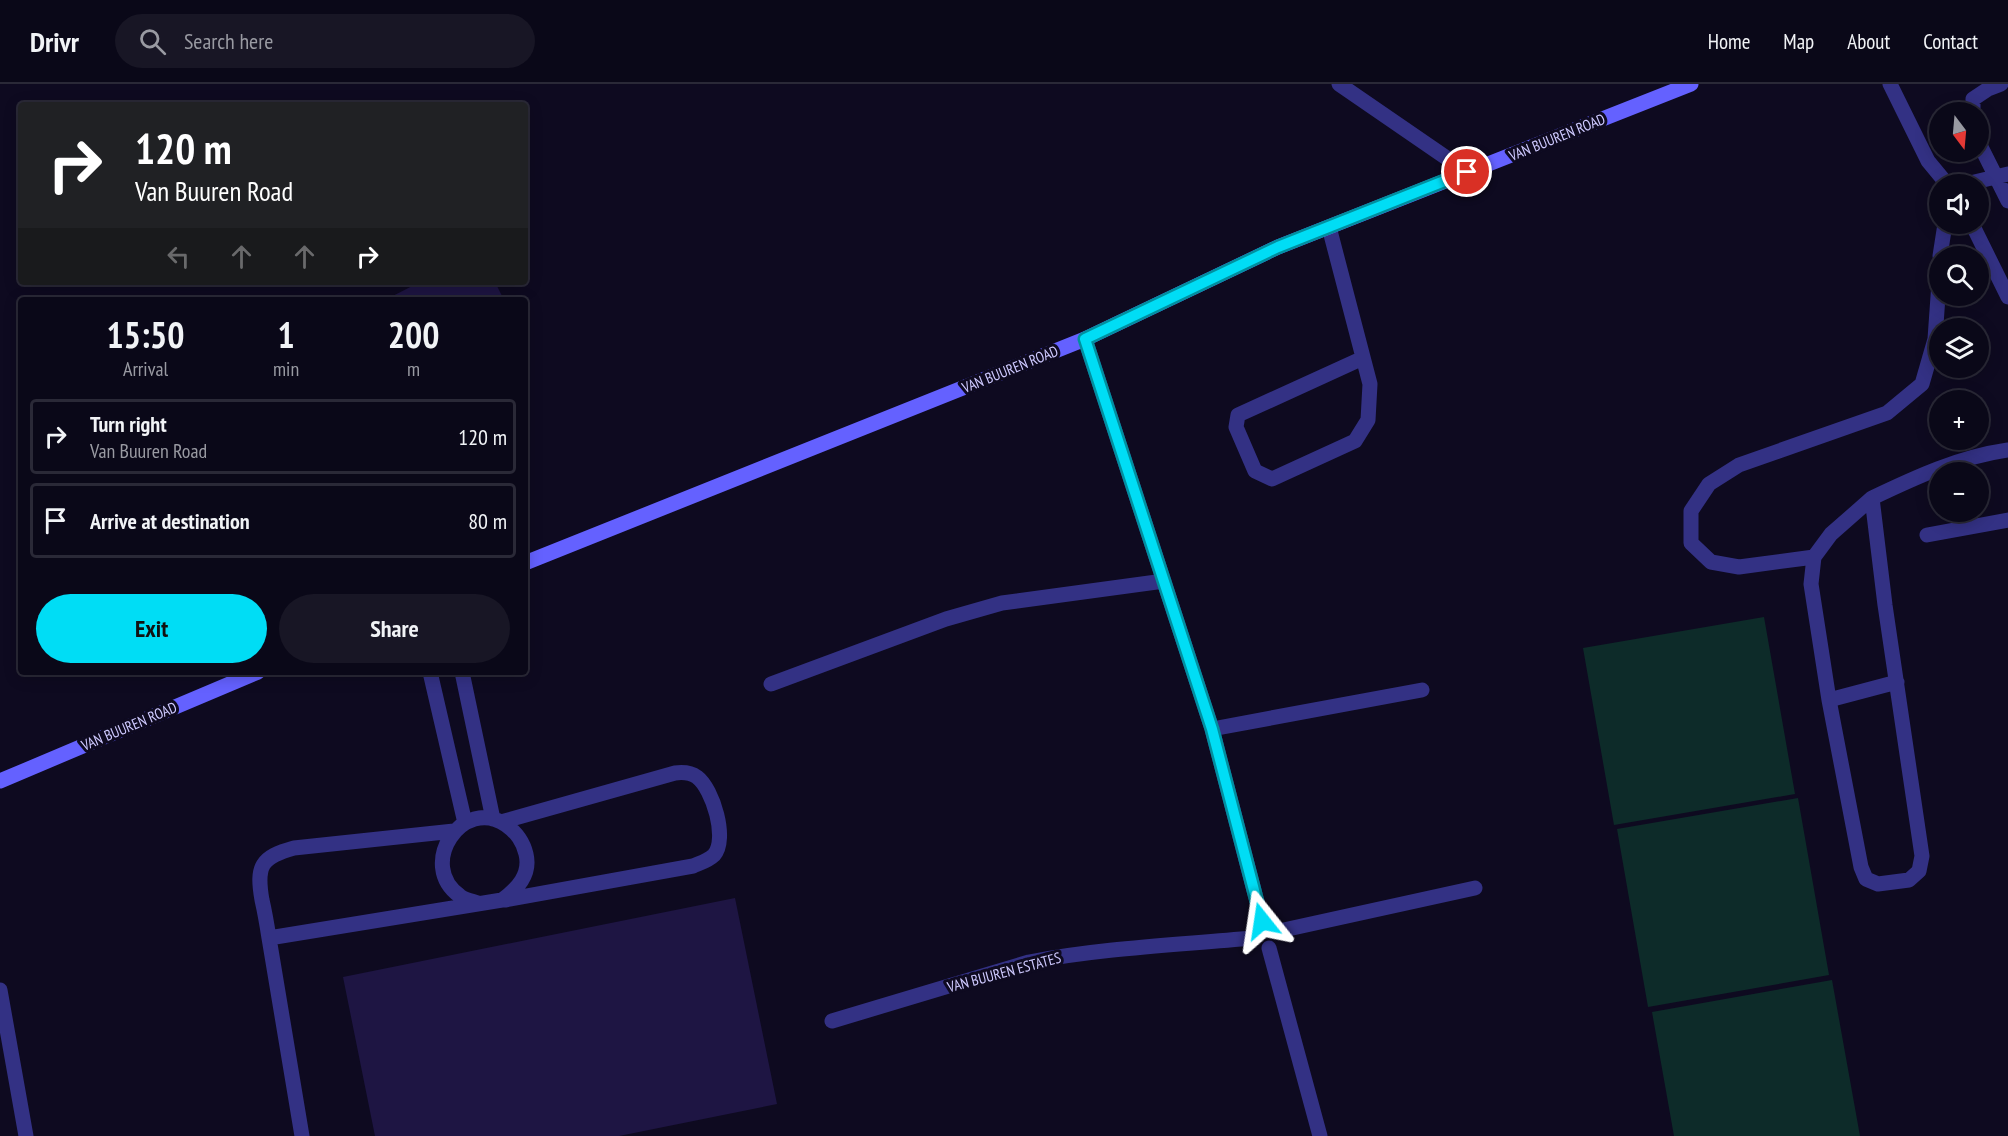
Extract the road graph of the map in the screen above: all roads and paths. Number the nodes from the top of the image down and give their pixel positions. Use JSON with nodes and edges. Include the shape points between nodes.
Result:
{"nodes":[{"id":1,"x":1339,"y":84,"type":"edge"},
{"id":2,"x":1691,"y":84,"type":"edge"},
{"id":3,"x":1890,"y":84,"type":"edge"},
{"id":4,"x":2001,"y":84,"type":"edge"},
{"id":5,"x":1973,"y":102,"type":"edge"},
{"id":6,"x":1989,"y":158,"type":"edge"},
{"id":7,"x":1467,"y":172,"type":"junction"},
{"id":8,"x":1939,"y":174,"type":"edge"},
{"id":9,"x":2001,"y":176,"type":"edge"},
{"id":10,"x":2008,"y":201,"type":"edge"},
{"id":11,"x":1329,"y":227,"type":"junction"},
{"id":12,"x":1977,"y":234,"type":"edge"},
{"id":13,"x":2008,"y":297,"type":"edge"},
{"id":14,"x":1937,"y":306,"type":"edge"},
{"id":15,"x":1085,"y":339,"type":"junction"},
{"id":16,"x":1363,"y":358,"type":"junction"},
{"id":17,"x":2008,"y":450,"type":"edge"},
{"id":18,"x":1872,"y":498,"type":"junction"},
{"id":19,"x":2008,"y":520,"type":"edge"},
{"id":20,"x":1927,"y":535,"type":"dead end"},
{"id":21,"x":1814,"y":557,"type":"junction"},
{"id":22,"x":528,"y":562,"type":"edge"},
{"id":23,"x":1164,"y":581,"type":"junction"},
{"id":24,"x":251,"y":675,"type":"edge"},
{"id":25,"x":431,"y":675,"type":"edge"},
{"id":26,"x":463,"y":675,"type":"edge"},
{"id":27,"x":1897,"y":682,"type":"junction"},
{"id":28,"x":771,"y":684,"type":"dead end"},
{"id":29,"x":1422,"y":690,"type":"dead end"},
{"id":30,"x":1830,"y":700,"type":"junction"},
{"id":31,"x":1212,"y":729,"type":"junction"},
{"id":32,"x":0,"y":781,"type":"edge"},
{"id":33,"x":497,"y":820,"type":"junction"},
{"id":34,"x":460,"y":827,"type":"junction"},
{"id":35,"x":1475,"y":888,"type":"dead end"},
{"id":36,"x":502,"y":900,"type":"junction"},
{"id":37,"x":478,"y":903,"type":"junction"},
{"id":38,"x":1262,"y":921,"type":"junction"},
{"id":39,"x":1279,"y":931,"type":"junction"},
{"id":40,"x":269,"y":938,"type":"junction"},
{"id":41,"x":1252,"y":938,"type":"junction"},
{"id":42,"x":1269,"y":948,"type":"junction"},
{"id":43,"x":0,"y":990,"type":"edge"},
{"id":44,"x":832,"y":1021,"type":"dead end"},
{"id":45,"x":26,"y":1136,"type":"edge"},
{"id":46,"x":302,"y":1136,"type":"edge"},
{"id":47,"x":1320,"y":1136,"type":"edge"}],
"edges":[{"from":1,"to":7,"type":"street"},
{"from":2,"to":7,"type":"main road","name":"VAN BUUREN ROAD"},
{"from":3,"to":8,"type":"street","via":[[1928,161]]},
{"from":4,"to":5,"type":"street"},
{"from":6,"to":9,"type":"street"},
{"from":7,"to":11,"type":"main road","name":"VAN BUUREN ROAD"},
{"from":9,"to":10,"type":"street"},
{"from":11,"to":15,"type":"main road","name":"VAN BUUREN ROAD","via":[[1278,247]]},
{"from":11,"to":16,"type":"street"},
{"from":12,"to":13,"type":"street"},
{"from":14,"to":21,"type":"street","via":[[1935,339],[1922,384],[1887,413],[1739,465],[1709,484],[1691,511],[1692,543],[1711,562],[1739,567]]},
{"from":15,"to":22,"type":"main road","name":"VAN BUUREN ROAD"},
{"from":15,"to":23,"type":"street"},
{"from":16,"to":16,"type":"street","via":[[1370,384],[1368,420],[1355,441],[1272,478],[1255,471],[1236,428],[1238,415]]},
{"from":17,"to":18,"type":"street","via":[[1978,455],[1915,477]]},
{"from":18,"to":21,"type":"street","via":[[1831,534]]},
{"from":18,"to":27,"type":"street"},
{"from":19,"to":20,"type":"street"},
{"from":21,"to":30,"type":"street","via":[[1811,584]]},
{"from":23,"to":28,"type":"street","via":[[1002,603],[946,619]]},
{"from":23,"to":31,"type":"street"},
{"from":24,"to":32,"type":"main road","name":"VAN BUUREN ROAD"},
{"from":25,"to":34,"type":"street"},
{"from":26,"to":33,"type":"street"},
{"from":27,"to":30,"type":"street"},
{"from":27,"to":30,"type":"street","via":[[1922,856],[1919,870],[1909,880],[1878,884],[1866,879]]},
{"from":29,"to":31,"type":"street"},
{"from":31,"to":38,"type":"street"},
{"from":33,"to":34,"type":"street","via":[[479,819]]},
{"from":33,"to":36,"type":"street","via":[[515,831],[528,861],[515,891]]},
{"from":33,"to":36,"type":"street","via":[[687,772],[698,777],[714,803],[720,840],[713,855],[693,866]]},
{"from":34,"to":37,"type":"street","via":[[444,847],[442,866],[448,883],[460,897]]},
{"from":34,"to":40,"type":"street","via":[[276,853],[260,869],[259,881]]},
{"from":35,"to":39,"type":"street"},
{"from":36,"to":37,"type":"street"},
{"from":37,"to":40,"type":"street"},
{"from":38,"to":39,"type":"street","via":[[1276,925]]},
{"from":38,"to":41,"type":"street","via":[[1252,930]]},
{"from":39,"to":42,"type":"street","via":[[1280,938]]},
{"from":40,"to":46,"type":"street"},
{"from":41,"to":42,"type":"street","via":[[1255,945]]},
{"from":41,"to":44,"type":"street","name":"VAN BUUREN ESTATES","via":[[1029,962]]},
{"from":42,"to":47,"type":"street"},
{"from":43,"to":45,"type":"street"}]}
